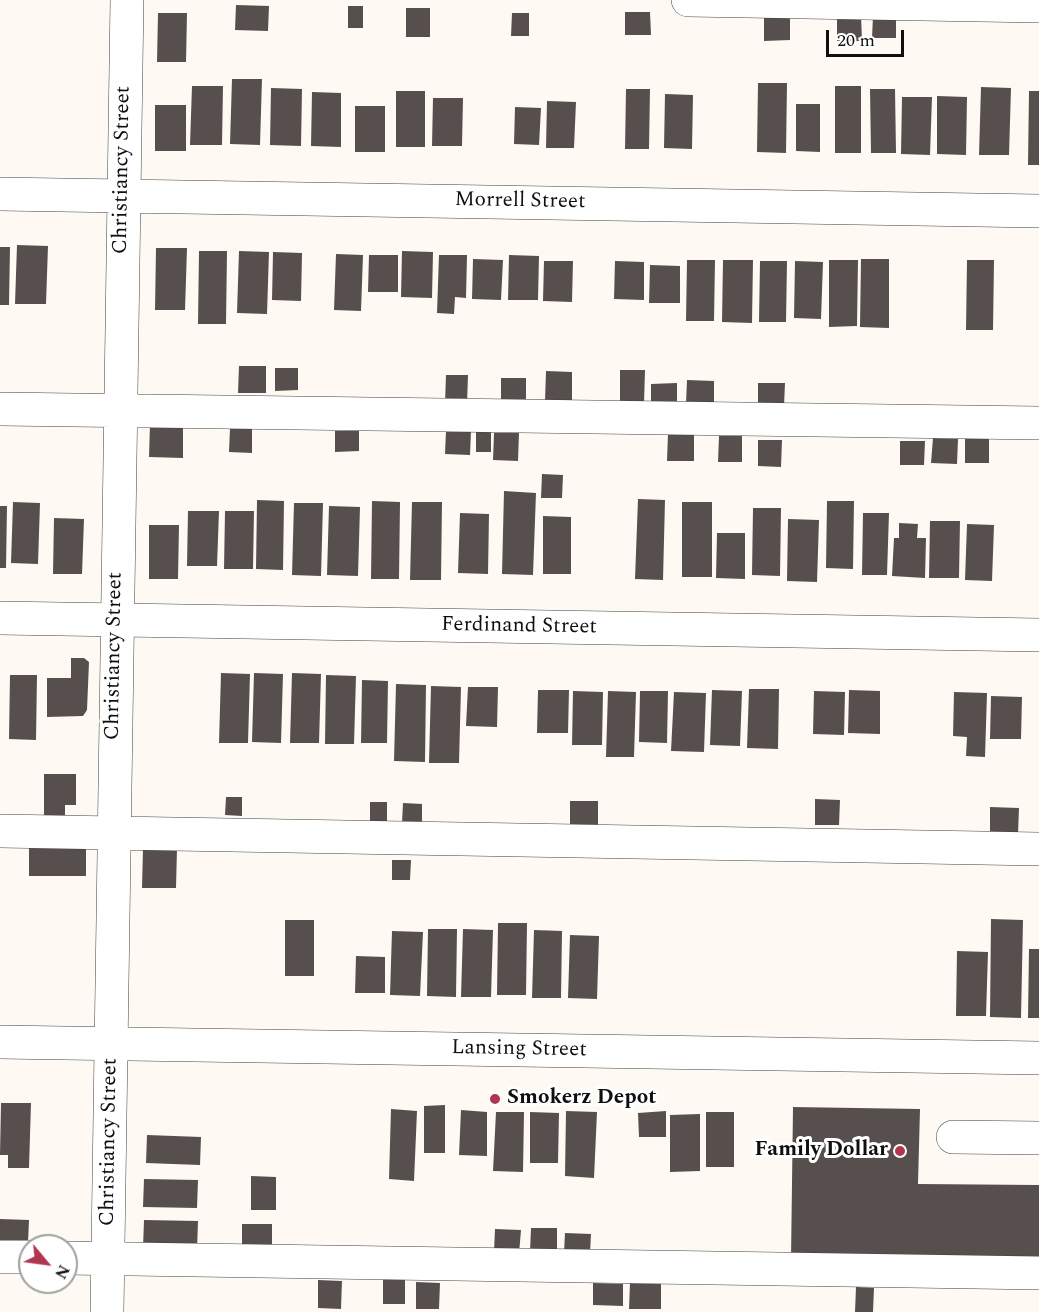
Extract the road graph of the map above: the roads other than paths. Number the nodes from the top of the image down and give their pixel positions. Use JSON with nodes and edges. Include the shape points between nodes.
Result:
{"nodes":[{"id":1,"x":126,"y":0,"type":"edge"},
{"id":2,"x":688,"y":0,"type":"edge"},
{"id":3,"x":1039,"y":6,"type":"edge"},
{"id":4,"x":0,"y":194,"type":"edge"},
{"id":5,"x":122,"y":196,"type":"junction"},
{"id":6,"x":1039,"y":211,"type":"edge"},
{"id":7,"x":0,"y":410,"type":"edge"},
{"id":8,"x":119,"y":412,"type":"junction"},
{"id":9,"x":1039,"y":423,"type":"edge"},
{"id":10,"x":0,"y":618,"type":"edge"},
{"id":11,"x":116,"y":620,"type":"junction"},
{"id":12,"x":1039,"y":635,"type":"edge"},
{"id":13,"x":0,"y":831,"type":"edge"},
{"id":14,"x":113,"y":833,"type":"junction"},
{"id":15,"x":1039,"y":849,"type":"edge"},
{"id":16,"x":0,"y":1042,"type":"edge"},
{"id":17,"x":111,"y":1044,"type":"junction"},
{"id":18,"x":1039,"y":1058,"type":"edge"},
{"id":19,"x":953,"y":1137,"type":"dead end"},
{"id":20,"x":1039,"y":1138,"type":"edge"},
{"id":21,"x":0,"y":1257,"type":"edge"},
{"id":22,"x":18,"y":1257,"type":"edge"},
{"id":23,"x":78,"y":1258,"type":"edge"},
{"id":24,"x":108,"y":1258,"type":"junction"},
{"id":25,"x":1039,"y":1273,"type":"edge"},
{"id":26,"x":107,"y":1312,"type":"edge"}],
"edges":[{"from":1,"to":5,"type":"street","name":"Christiancy Street"},
{"from":2,"to":3,"type":"street"},
{"from":4,"to":5,"type":"street","name":"Morrell Street"},
{"from":5,"to":6,"type":"street","name":"Morrell Street"},
{"from":5,"to":8,"type":"street","name":"Christiancy Street"},
{"from":7,"to":8,"type":"street"},
{"from":8,"to":9,"type":"street"},
{"from":8,"to":11,"type":"street","name":"Christiancy Street"},
{"from":10,"to":11,"type":"street","name":"Ferdinand Street"},
{"from":11,"to":12,"type":"street","name":"Ferdinand Street"},
{"from":11,"to":14,"type":"street","name":"Christiancy Street"},
{"from":13,"to":14,"type":"street"},
{"from":14,"to":15,"type":"street"},
{"from":14,"to":17,"type":"street","name":"Christiancy Street"},
{"from":16,"to":17,"type":"street","name":"Lansing Street"},
{"from":17,"to":18,"type":"street","name":"Lansing Street"},
{"from":17,"to":24,"type":"street","name":"Christiancy Street"},
{"from":19,"to":20,"type":"street"},
{"from":21,"to":22,"type":"street"},
{"from":23,"to":24,"type":"street"},
{"from":24,"to":25,"type":"street"},
{"from":24,"to":26,"type":"street","name":"Christiancy Street"}]}
